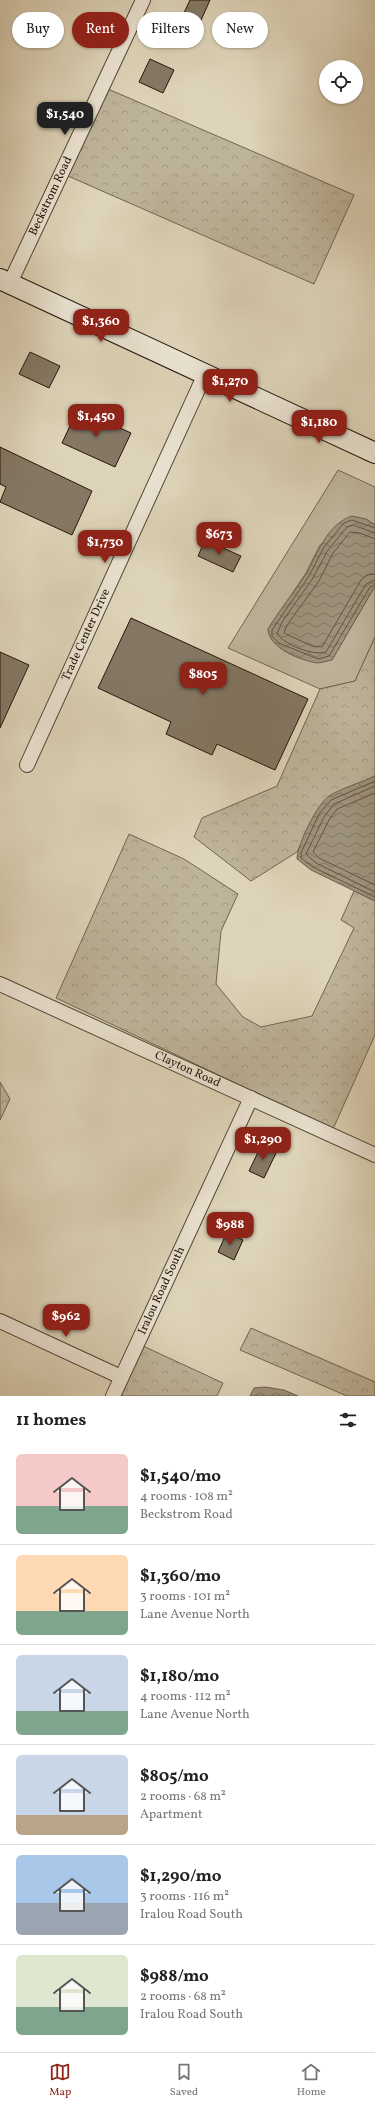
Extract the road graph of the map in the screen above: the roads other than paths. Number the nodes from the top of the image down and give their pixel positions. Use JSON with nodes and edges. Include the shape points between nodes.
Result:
{"nodes":[{"id":1,"x":143,"y":0,"type":"edge"},
{"id":2,"x":5,"y":281,"type":"edge"},
{"id":3,"x":205,"y":374,"type":"junction"},
{"id":4,"x":375,"y":453,"type":"edge"},
{"id":5,"x":27,"y":764,"type":"dead end"},
{"id":6,"x":0,"y":984,"type":"edge"},
{"id":7,"x":251,"y":1098,"type":"junction"},
{"id":8,"x":375,"y":1155,"type":"edge"},
{"id":9,"x":0,"y":1321,"type":"edge"},
{"id":10,"x":121,"y":1377,"type":"junction"},
{"id":11,"x":113,"y":1396,"type":"edge"}],
"edges":[{"from":1,"to":2,"type":"street","name":"Beckstrom Road"},
{"from":2,"to":3,"type":"main road"},
{"from":3,"to":4,"type":"main road"},
{"from":3,"to":5,"type":"street","name":"Trade Center Drive"},
{"from":6,"to":7,"type":"street","name":"Clayton Road"},
{"from":7,"to":8,"type":"street","name":"Clayton Road"},
{"from":7,"to":10,"type":"street","name":"Iralou Road South"},
{"from":9,"to":10,"type":"street"},
{"from":10,"to":11,"type":"street","name":"Iralou Road South"}]}
